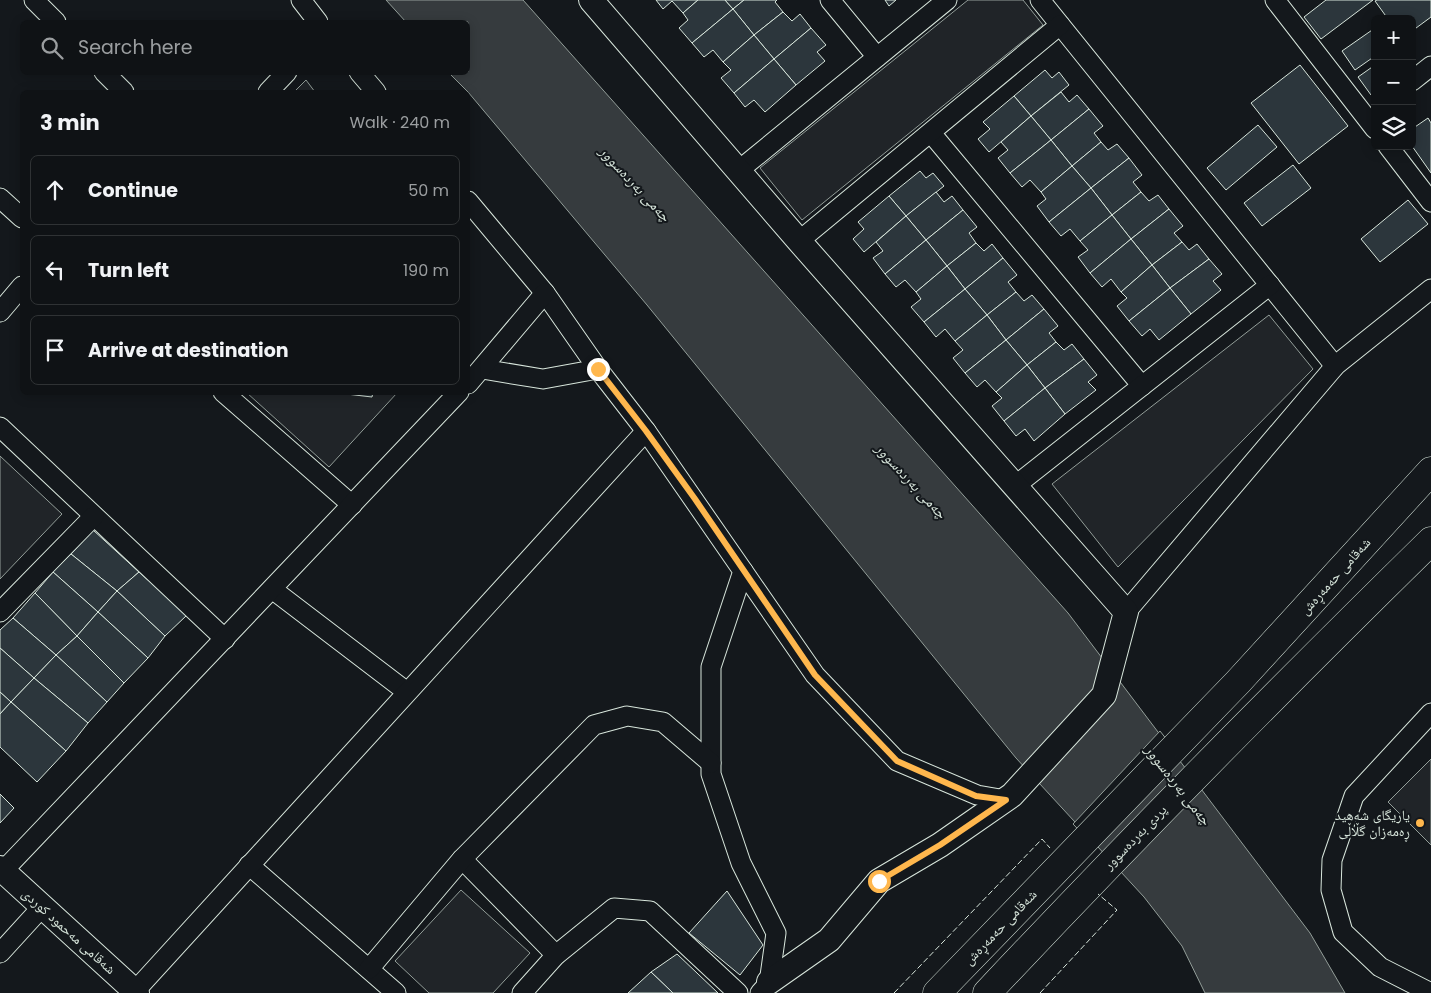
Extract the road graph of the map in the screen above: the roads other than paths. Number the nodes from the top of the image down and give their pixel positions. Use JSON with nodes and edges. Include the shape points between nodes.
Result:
{"nodes":[{"id":1,"x":34,"y":0,"type":"edge"},
{"id":2,"x":301,"y":0,"type":"edge"},
{"id":3,"x":591,"y":0,"type":"edge"},
{"id":4,"x":830,"y":0,"type":"edge"},
{"id":5,"x":947,"y":0,"type":"edge"},
{"id":6,"x":1040,"y":0,"type":"edge"},
{"id":7,"x":1275,"y":0,"type":"edge"},
{"id":8,"x":54,"y":20,"type":"edge"},
{"id":9,"x":316,"y":20,"type":"edge"},
{"id":10,"x":1060,"y":25,"type":"junction"},
{"id":11,"x":877,"y":57,"type":"junction"},
{"id":12,"x":1431,"y":66,"type":"edge"},
{"id":13,"x":107,"y":75,"type":"edge"},
{"id":14,"x":284,"y":75,"type":"edge"},
{"id":15,"x":362,"y":75,"type":"edge"},
{"id":16,"x":1416,"y":78,"type":"edge"},
{"id":17,"x":122,"y":90,"type":"edge"},
{"id":18,"x":270,"y":90,"type":"edge"},
{"id":19,"x":374,"y":90,"type":"edge"},
{"id":20,"x":1371,"y":118,"type":"edge"},
{"id":21,"x":931,"y":133,"type":"junction"},
{"id":22,"x":1391,"y":150,"type":"edge"},
{"id":23,"x":738,"y":170,"type":"junction"},
{"id":24,"x":0,"y":198,"type":"edge"},
{"id":25,"x":1431,"y":202,"type":"edge"},
{"id":26,"x":470,"y":203,"type":"edge"},
{"id":27,"x":20,"y":216,"type":"edge"},
{"id":28,"x":799,"y":241,"type":"junction"},
{"id":29,"x":1270,"y":285,"type":"junction"},
{"id":30,"x":20,"y":288,"type":"edge"},
{"id":31,"x":1431,"y":290,"type":"edge"},
{"id":32,"x":545,"y":293,"type":"junction"},
{"id":33,"x":0,"y":312,"type":"edge"},
{"id":34,"x":1336,"y":366,"type":"junction"},
{"id":35,"x":482,"y":368,"type":"junction"},
{"id":36,"x":598,"y":369,"type":"junction"},
{"id":37,"x":470,"y":382,"type":"edge"},
{"id":38,"x":1142,"y":386,"type":"junction"},
{"id":39,"x":226,"y":395,"type":"edge"},
{"id":40,"x":456,"y":395,"type":"edge"},
{"id":41,"x":0,"y":427,"type":"edge"},
{"id":42,"x":646,"y":431,"type":"junction"},
{"id":43,"x":1431,"y":471,"type":"edge"},
{"id":44,"x":1016,"y":486,"type":"junction"},
{"id":45,"x":352,"y":505,"type":"junction"},
{"id":46,"x":94,"y":516,"type":"junction"},
{"id":47,"x":1431,"y":541,"type":"edge"},
{"id":48,"x":743,"y":571,"type":"junction"},
{"id":49,"x":272,"y":589,"type":"junction"},
{"id":50,"x":0,"y":612,"type":"edge"},
{"id":51,"x":1126,"y":612,"type":"junction"},
{"id":52,"x":225,"y":639,"type":"junction"},
{"id":53,"x":407,"y":692,"type":"junction"},
{"id":54,"x":1431,"y":713,"type":"edge"},
{"id":55,"x":711,"y":763,"type":"junction"},
{"id":56,"x":1006,"y":800,"type":"junction"},
{"id":57,"x":462,"y":860,"type":"junction"},
{"id":58,"x":249,"y":865,"type":"junction"},
{"id":59,"x":1,"y":870,"type":"edge"},
{"id":60,"x":42,"y":907,"type":"junction"},
{"id":61,"x":0,"y":953,"type":"edge"},
{"id":62,"x":556,"y":955,"type":"junction"},
{"id":63,"x":369,"y":969,"type":"junction"},
{"id":64,"x":765,"y":987,"type":"edge"},
{"id":65,"x":136,"y":992,"type":"edge"},
{"id":66,"x":396,"y":993,"type":"edge"},
{"id":67,"x":522,"y":993,"type":"edge"},
{"id":68,"x":738,"y":993,"type":"edge"},
{"id":69,"x":937,"y":993,"type":"edge"},
{"id":70,"x":987,"y":993,"type":"edge"},
{"id":71,"x":1431,"y":993,"type":"edge"}],
"edges":[{"from":1,"to":8,"type":"street"},
{"from":2,"to":9,"type":"street"},
{"from":3,"to":23,"type":"street"},
{"from":4,"to":11,"type":"street"},
{"from":5,"to":11,"type":"street"},
{"from":6,"to":10,"type":"street"},
{"from":7,"to":20,"type":"street"},
{"from":10,"to":21,"type":"street"},
{"from":10,"to":29,"type":"street"},
{"from":11,"to":23,"type":"street"},
{"from":12,"to":16,"type":"street"},
{"from":13,"to":17,"type":"street"},
{"from":14,"to":18,"type":"street"},
{"from":15,"to":19,"type":"street"},
{"from":21,"to":28,"type":"street"},
{"from":21,"to":38,"type":"street"},
{"from":22,"to":25,"type":"street"},
{"from":23,"to":28,"type":"street"},
{"from":24,"to":27,"type":"street"},
{"from":26,"to":32,"type":"street"},
{"from":28,"to":44,"type":"street"},
{"from":29,"to":34,"type":"street"},
{"from":29,"to":38,"type":"street"},
{"from":30,"to":33,"type":"street"},
{"from":31,"to":34,"type":"street"},
{"from":32,"to":35,"type":"street"},
{"from":32,"to":36,"type":"street"},
{"from":34,"to":51,"type":"street"},
{"from":35,"to":36,"type":"street","via":[[543,379]]},
{"from":35,"to":37,"type":"street"},
{"from":36,"to":42,"type":"street"},
{"from":38,"to":44,"type":"street"},
{"from":39,"to":45,"type":"street"},
{"from":40,"to":45,"type":"street"},
{"from":41,"to":46,"type":"street"},
{"from":42,"to":48,"type":"street"},
{"from":42,"to":53,"type":"street"},
{"from":43,"to":69,"type":"highway","name":"شەقامی حەمەڕەش","via":[[1238,682]]},
{"from":44,"to":51,"type":"street"},
{"from":45,"to":49,"type":"street"},
{"from":46,"to":50,"type":"street"},
{"from":46,"to":52,"type":"street"},
{"from":47,"to":70,"type":"highway","name":"پردی بەردەسوور","via":[[1265,704]]},
{"from":48,"to":55,"type":"street","via":[[712,667]]},
{"from":48,"to":56,"type":"street","via":[[815,675],[897,761],[976,796]]},
{"from":49,"to":52,"type":"street"},
{"from":49,"to":53,"type":"street"},
{"from":51,"to":56,"type":"street","via":[[1104,694]]},
{"from":52,"to":59,"type":"street"},
{"from":53,"to":58,"type":"street"},
{"from":54,"to":71,"type":"street","via":[[1354,796],[1332,860],[1331,890],[1343,932],[1380,967]]},
{"from":55,"to":57,"type":"street","via":[[663,722],[627,716],[594,725]]},
{"from":55,"to":64,"type":"street","via":[[711,774],[741,863],[776,933]]},
{"from":56,"to":64,"type":"street","via":[[879,881],[829,940]]},
{"from":57,"to":62,"type":"street"},
{"from":57,"to":63,"type":"street"},
{"from":58,"to":63,"type":"street"},
{"from":58,"to":65,"type":"street"},
{"from":59,"to":60,"type":"street","name":"شەقامی مەحمود کوردی"},
{"from":60,"to":61,"type":"street"},
{"from":60,"to":65,"type":"street","name":"شەقامی مەحمود کوردی"},
{"from":62,"to":67,"type":"street"},
{"from":62,"to":68,"type":"street","via":[[614,908],[650,911]]},
{"from":63,"to":66,"type":"street"}]}
